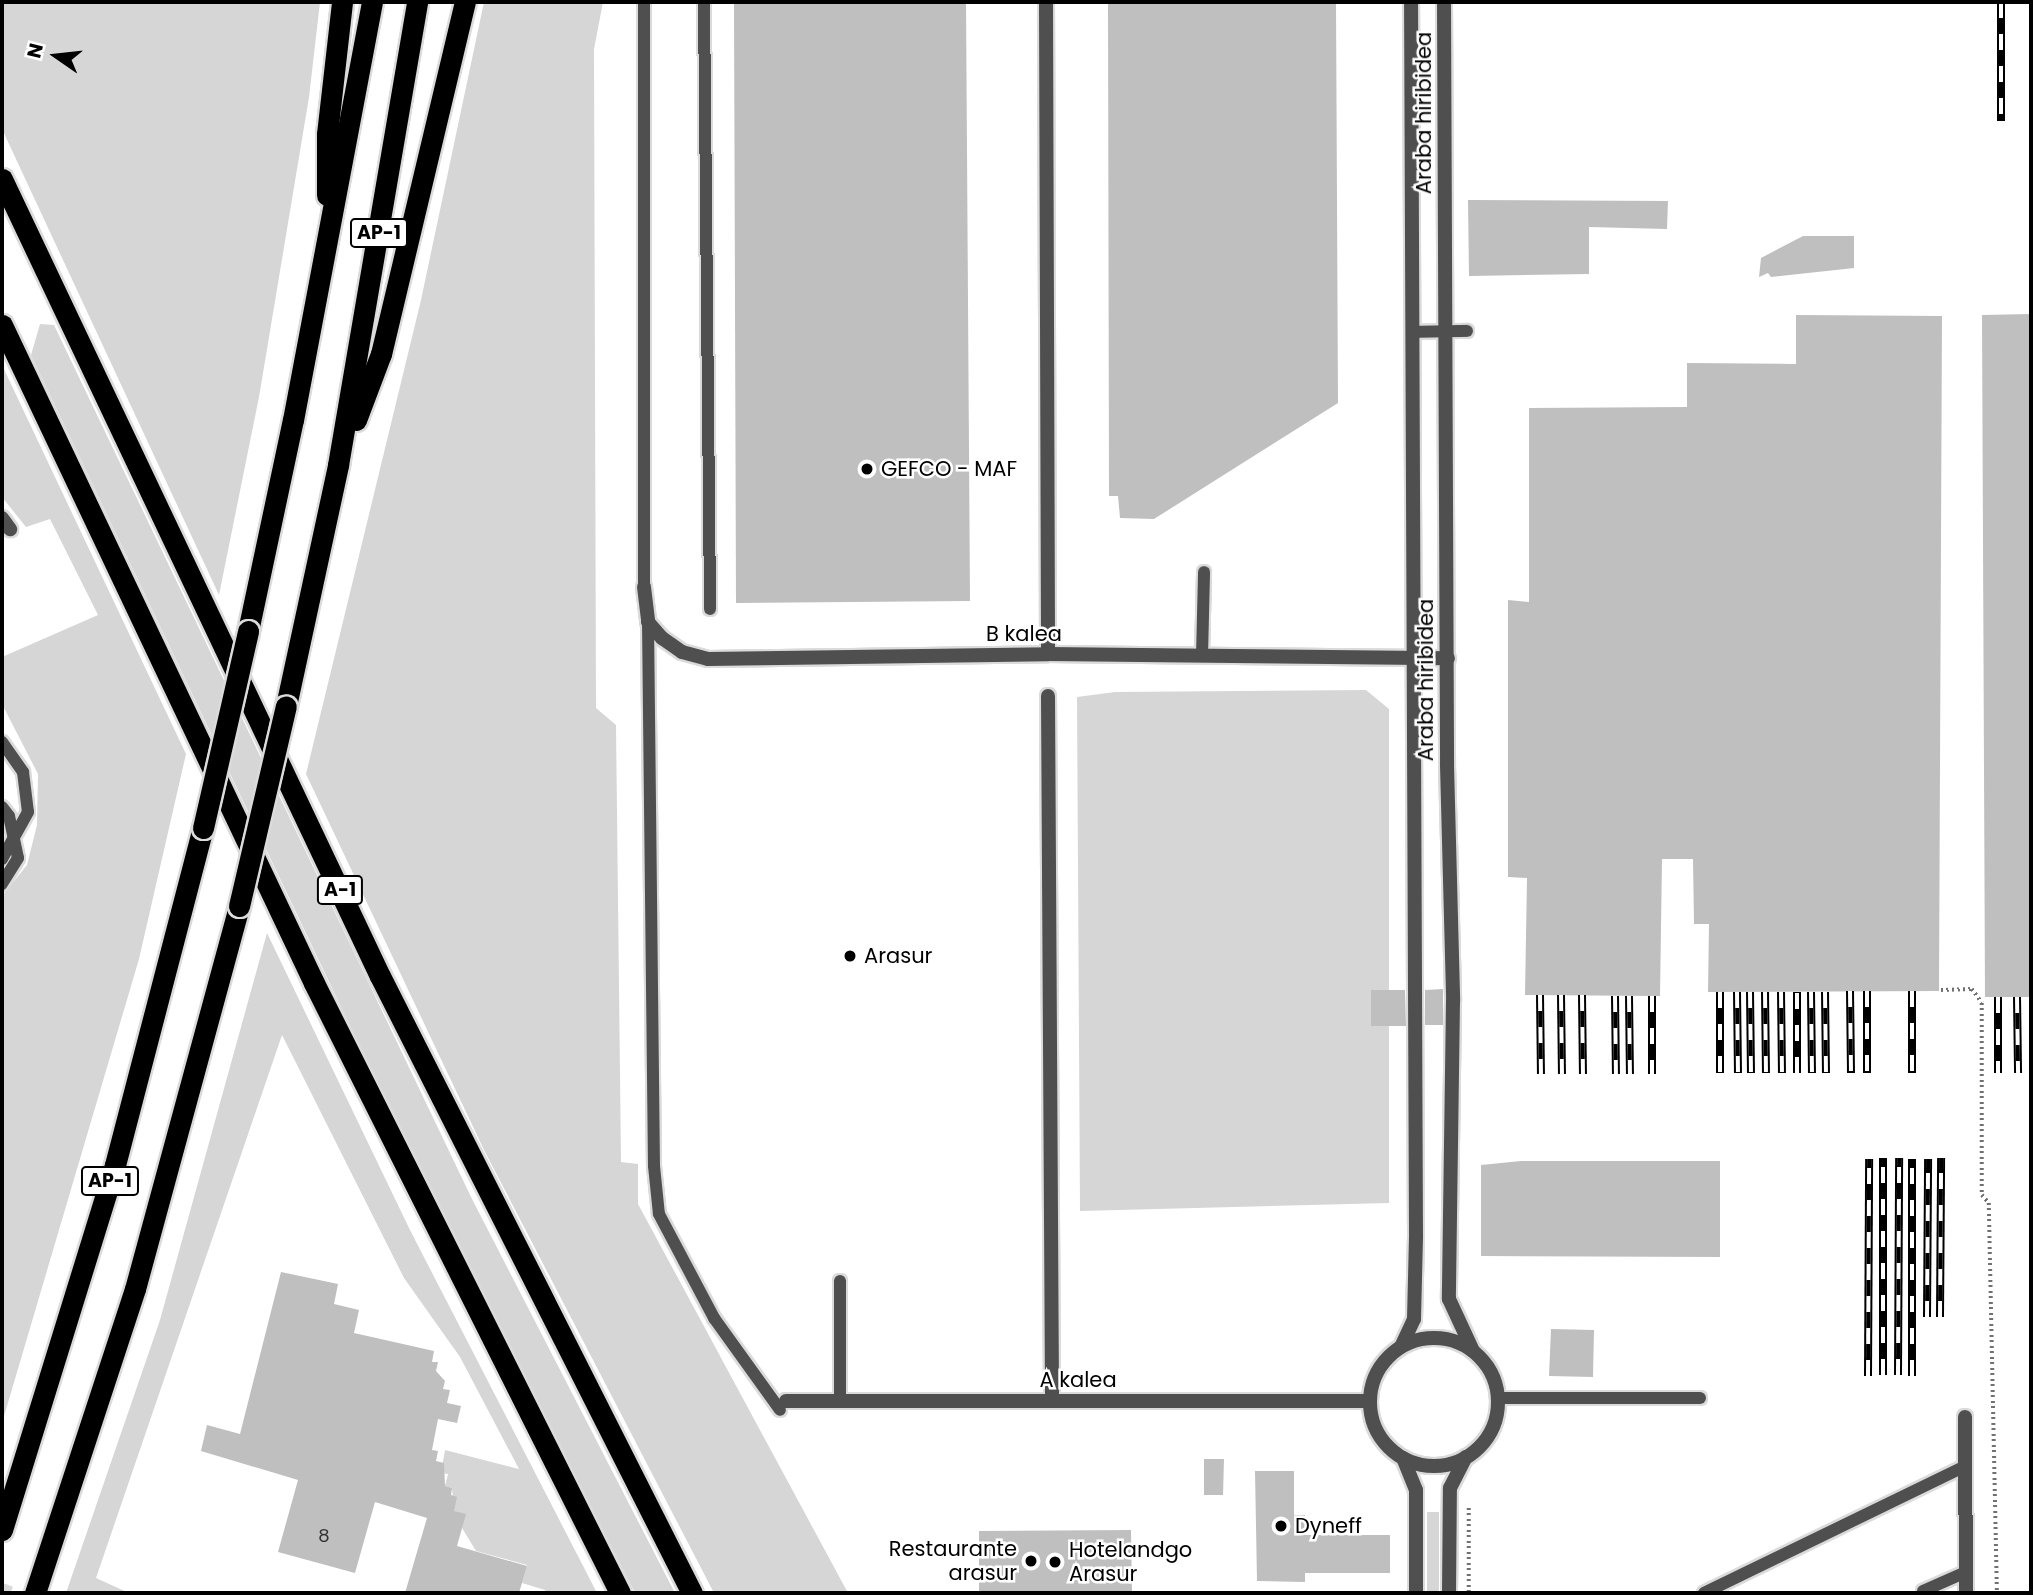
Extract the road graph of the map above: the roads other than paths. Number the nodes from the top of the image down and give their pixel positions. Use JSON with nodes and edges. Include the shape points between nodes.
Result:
{"nodes":[{"id":1,"x":342,"y":2,"type":"edge"},
{"id":2,"x":372,"y":2,"type":"edge"},
{"id":3,"x":417,"y":2,"type":"edge"},
{"id":4,"x":464,"y":2,"type":"edge"},
{"id":5,"x":644,"y":2,"type":"edge"},
{"id":6,"x":704,"y":2,"type":"edge"},
{"id":7,"x":1046,"y":2,"type":"edge"},
{"id":8,"x":1411,"y":2,"type":"edge"},
{"id":9,"x":1444,"y":2,"type":"edge"},
{"id":10,"x":2,"y":179,"type":"edge"},
{"id":11,"x":327,"y":238,"type":"junction"},
{"id":12,"x":2,"y":325,"type":"edge"},
{"id":13,"x":1445,"y":331,"type":"junction"},
{"id":14,"x":1467,"y":331,"type":"dead end"},
{"id":15,"x":1413,"y":332,"type":"junction"},
{"id":16,"x":338,"y":465,"type":"junction"},
{"id":17,"x":1204,"y":572,"type":"dead end"},
{"id":18,"x":644,"y":587,"type":"joint"},
{"id":19,"x":710,"y":609,"type":"dead end"},
{"id":20,"x":648,"y":622,"type":"junction"},
{"id":21,"x":1048,"y":654,"type":"junction"},
{"id":22,"x":1202,"y":656,"type":"junction"},
{"id":23,"x":1413,"y":658,"type":"junction"},
{"id":24,"x":1448,"y":658,"type":"junction"},
{"id":25,"x":1048,"y":696,"type":"dead end"},
{"id":26,"x":2,"y":742,"type":"edge"},
{"id":27,"x":2,"y":807,"type":"edge"},
{"id":28,"x":17,"y":838,"type":"junction"},
{"id":29,"x":2,"y":859,"type":"edge"},
{"id":30,"x":2,"y":884,"type":"edge"},
{"id":31,"x":840,"y":1281,"type":"dead end"},
{"id":32,"x":1401,"y":1347,"type":"junction"},
{"id":33,"x":1473,"y":1351,"type":"junction"},
{"id":34,"x":1498,"y":1398,"type":"junction"},
{"id":35,"x":1700,"y":1398,"type":"dead end"},
{"id":36,"x":1052,"y":1401,"type":"junction"},
{"id":37,"x":1370,"y":1401,"type":"junction"},
{"id":38,"x":840,"y":1402,"type":"junction"},
{"id":39,"x":783,"y":1406,"type":"joint"},
{"id":40,"x":1965,"y":1417,"type":"dead end"},
{"id":41,"x":1466,"y":1457,"type":"junction"},
{"id":42,"x":1403,"y":1458,"type":"junction"},
{"id":43,"x":1966,"y":1466,"type":"junction"},
{"id":44,"x":2,"y":1530,"type":"edge"},
{"id":45,"x":1966,"y":1572,"type":"junction"},
{"id":46,"x":36,"y":1593,"type":"edge"},
{"id":47,"x":620,"y":1593,"type":"edge"},
{"id":48,"x":692,"y":1593,"type":"edge"},
{"id":49,"x":1416,"y":1593,"type":"edge"},
{"id":50,"x":1449,"y":1593,"type":"edge"},
{"id":51,"x":1704,"y":1593,"type":"edge"},
{"id":52,"x":1922,"y":1593,"type":"edge"},
{"id":53,"x":1966,"y":1593,"type":"edge"}],
"edges":[{"from":1,"to":11,"type":"highway","via":[[327,134]]},
{"from":2,"to":11,"type":"highway","number":"AP-1"},
{"from":3,"to":16,"type":"highway","number":"AP-1"},
{"from":4,"to":16,"type":"highway","via":[[381,354]]},
{"from":5,"to":18,"type":"lane"},
{"from":6,"to":19,"type":"lane"},
{"from":7,"to":21,"type":"street"},
{"from":8,"to":15,"type":"street","name":"Araba hiribidea"},
{"from":9,"to":13,"type":"street","name":"Araba hiribidea"},
{"from":10,"to":48,"type":"highway","number":"A-1","via":[[380,976]]},
{"from":11,"to":44,"type":"highway","number":"AP-1","bridge":true,"via":[[248,631],[202,828],[115,1165]]},
{"from":12,"to":47,"type":"highway","via":[[320,996]]},
{"from":13,"to":14,"type":"lane"},
{"from":13,"to":15,"type":"lane"},
{"from":13,"to":24,"type":"street","name":"Araba hiribidea"},
{"from":15,"to":23,"type":"street","name":"Araba hiribidea"},
{"from":16,"to":46,"type":"highway","number":"AP-1","bridge":true,"via":[[239,906],[135,1289]]},
{"from":17,"to":22,"type":"lane"},
{"from":18,"to":20,"type":"street"},
{"from":20,"to":21,"type":"street","name":"B kalea","via":[[682,652],[708,659]]},
{"from":20,"to":39,"type":"lane","via":[[654,1166],[659,1214],[714,1318]]},
{"from":21,"to":22,"type":"street","name":"B kalea"},
{"from":22,"to":23,"type":"street","name":"B kalea"},
{"from":23,"to":24,"type":"street","name":"B kalea"},
{"from":23,"to":32,"type":"street","name":"Araba hiribidea","via":[[1415,1298],[1414,1318]]},
{"from":24,"to":33,"type":"street","name":"Araba hiribidea","via":[[1453,1001],[1449,1299],[1451,1313]]},
{"from":25,"to":36,"type":"street"},
{"from":26,"to":28,"type":"lane","via":[[23,772],[28,812]]},
{"from":27,"to":28,"type":"lane"},
{"from":28,"to":29,"type":"lane"},
{"from":28,"to":30,"type":"lane","via":[[18,858]]},
{"from":31,"to":38,"type":"lane"},
{"from":32,"to":33,"type":"street","via":[[1438,1338]]},
{"from":32,"to":37,"type":"street","via":[[1379,1370]]},
{"from":33,"to":34,"type":"street","via":[[1493,1378]]},
{"from":34,"to":35,"type":"lane"},
{"from":34,"to":41,"type":"street","via":[[1490,1433]]},
{"from":36,"to":37,"type":"street","name":"A kalea"},
{"from":36,"to":38,"type":"street","name":"A kalea"},
{"from":37,"to":42,"type":"street","via":[[1378,1434]]},
{"from":38,"to":39,"type":"street","name":"A kalea"},
{"from":40,"to":43,"type":"street"},
{"from":41,"to":42,"type":"street","via":[[1446,1465],[1424,1465]]},
{"from":41,"to":50,"type":"street","via":[[1450,1488]]},
{"from":42,"to":49,"type":"street","via":[[1416,1490]]},
{"from":43,"to":45,"type":"street"},
{"from":43,"to":51,"type":"lane"},
{"from":45,"to":52,"type":"lane"},
{"from":45,"to":53,"type":"street"}]}
